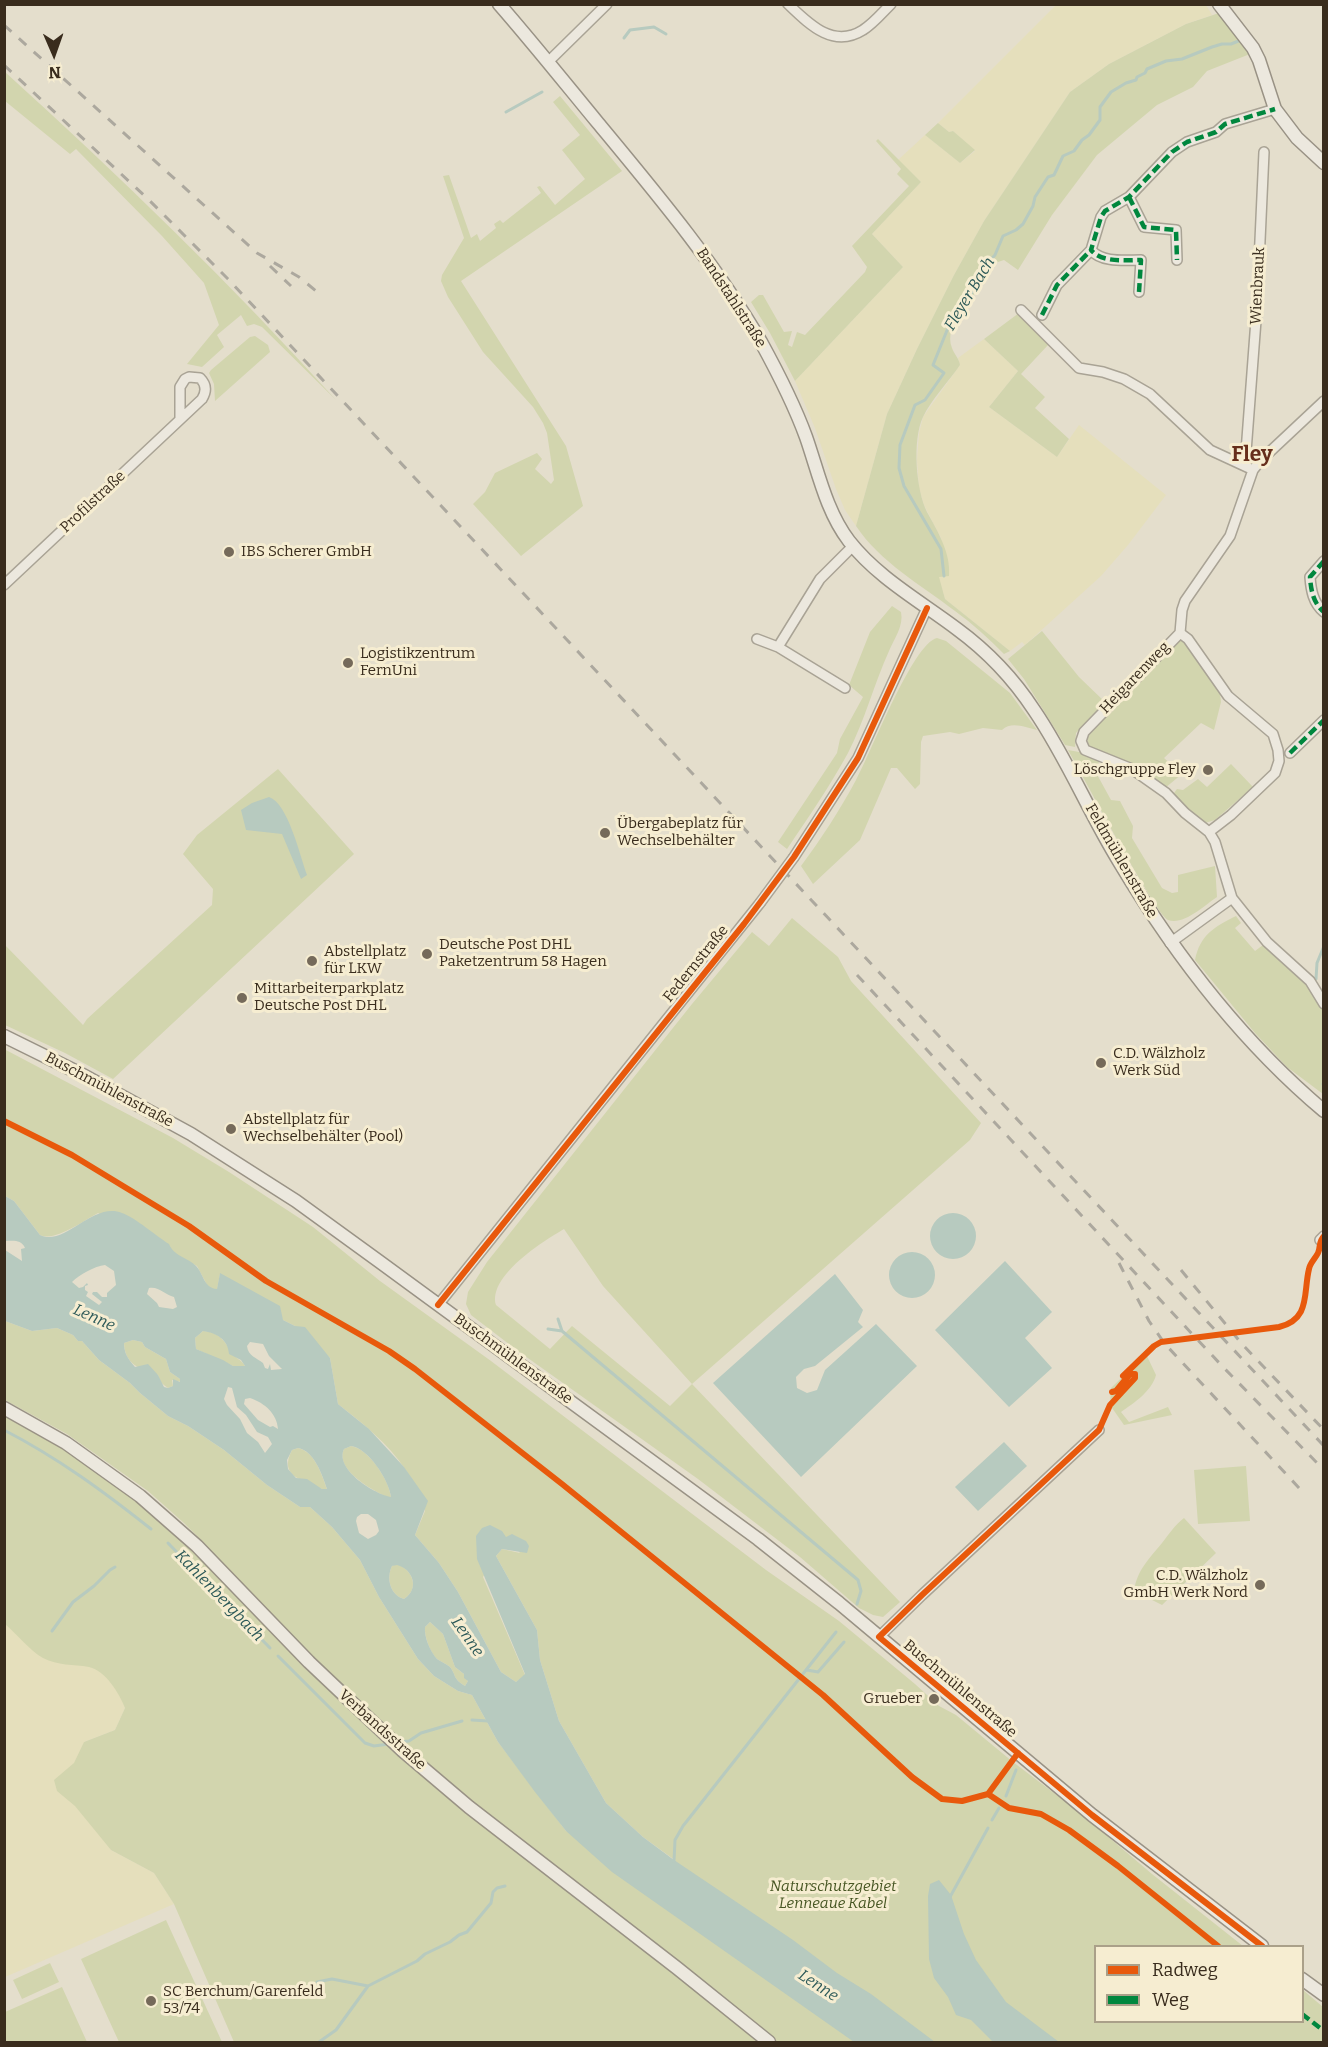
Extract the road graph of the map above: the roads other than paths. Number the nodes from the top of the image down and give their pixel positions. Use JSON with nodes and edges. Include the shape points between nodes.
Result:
{"nodes":[{"id":1,"x":499,"y":4,"type":"edge"},
{"id":2,"x":607,"y":4,"type":"edge"},
{"id":3,"x":789,"y":4,"type":"edge"},
{"id":4,"x":891,"y":4,"type":"edge"},
{"id":5,"x":1219,"y":4,"type":"edge"},
{"id":6,"x":549,"y":61,"type":"junction"},
{"id":7,"x":1275,"y":109,"type":"junction"},
{"id":8,"x":1264,"y":152,"type":"dead end"},
{"id":9,"x":1323,"y":163,"type":"edge"},
{"id":10,"x":1129,"y":197,"type":"junction"},
{"id":11,"x":1091,"y":250,"type":"junction"},
{"id":12,"x":1177,"y":260,"type":"dead end"},
{"id":13,"x":1139,"y":292,"type":"dead end"},
{"id":14,"x":1021,"y":310,"type":"dead end"},
{"id":15,"x":1042,"y":315,"type":"dead end"},
{"id":16,"x":1323,"y":401,"type":"edge"},
{"id":17,"x":180,"y":418,"type":"dead end"},
{"id":18,"x":1245,"y":465,"type":"junction"},
{"id":19,"x":1253,"y":470,"type":"junction"},
{"id":20,"x":853,"y":546,"type":"junction"},
{"id":21,"x":1323,"y":561,"type":"edge"},
{"id":22,"x":4,"y":585,"type":"edge"},
{"id":23,"x":927,"y":608,"type":"junction"},
{"id":24,"x":1323,"y":612,"type":"edge"},
{"id":25,"x":1180,"y":633,"type":"junction"},
{"id":26,"x":757,"y":639,"type":"dead end"},
{"id":27,"x":778,"y":647,"type":"junction"},
{"id":28,"x":845,"y":688,"type":"dead end"},
{"id":29,"x":1323,"y":720,"type":"edge"},
{"id":30,"x":1290,"y":753,"type":"dead end"},
{"id":31,"x":1209,"y":832,"type":"junction"},
{"id":32,"x":1233,"y":898,"type":"junction"},
{"id":33,"x":1170,"y":943,"type":"junction"},
{"id":34,"x":1323,"y":1004,"type":"edge"},
{"id":35,"x":4,"y":1036,"type":"edge"},
{"id":36,"x":1323,"y":1111,"type":"edge"},
{"id":37,"x":438,"y":1305,"type":"junction"},
{"id":38,"x":4,"y":1408,"type":"edge"},
{"id":39,"x":1099,"y":1430,"type":"dead end"},
{"id":40,"x":879,"y":1637,"type":"junction"},
{"id":41,"x":1259,"y":1945,"type":"edge"},
{"id":42,"x":1304,"y":1981,"type":"edge"},
{"id":43,"x":1323,"y":1995,"type":"edge"},
{"id":44,"x":769,"y":2043,"type":"edge"}],
"edges":[{"from":1,"to":6,"type":"street","name":"Bandstahlstraße"},
{"from":2,"to":6,"type":"street"},
{"from":3,"to":4,"type":"street","via":[[810,26],[837,37],[865,29]]},
{"from":5,"to":7,"type":"street","via":[[1253,48]]},
{"from":6,"to":20,"type":"street","name":"Bandstahlstraße","via":[[686,230],[742,312],[782,382],[831,509]]},
{"from":7,"to":9,"type":"street"},
{"from":7,"to":10,"type":"street","via":[[1225,124],[1216,132],[1187,142],[1172,152]]},
{"from":8,"to":18,"type":"street","name":"Wienbrauk"},
{"from":10,"to":11,"type":"street","via":[[1101,217]]},
{"from":10,"to":12,"type":"street","via":[[1144,227],[1176,230]]},
{"from":11,"to":13,"type":"street","via":[[1106,259],[1141,260]]},
{"from":11,"to":15,"type":"street","via":[[1057,285]]},
{"from":14,"to":18,"type":"street","via":[[1078,368],[1124,379],[1150,394],[1210,450]]},
{"from":16,"to":19,"type":"street","name":"Heigarenweg"},
{"from":17,"to":22,"type":"street","name":"Profilstraße"},
{"from":18,"to":19,"type":"street"},
{"from":19,"to":25,"type":"street","name":"Heigarenweg","via":[[1230,536],[1185,601]]},
{"from":20,"to":23,"type":"street","name":"Bandstahlstraße","via":[[872,566]]},
{"from":20,"to":27,"type":"street","via":[[820,579]]},
{"from":21,"to":24,"type":"street","via":[[1310,578],[1311,592]]},
{"from":23,"to":33,"type":"street","name":"Feldmühlenstraße","via":[[990,656],[1034,709],[1118,861]]},
{"from":23,"to":37,"type":"street","name":"Federnstraße","bridge":true,"via":[[858,758],[794,857]]},
{"from":25,"to":31,"type":"street","via":[[1228,696],[1273,735],[1278,750],[1275,772]]},
{"from":25,"to":31,"type":"street","name":"Heigarenweg","via":[[1084,732],[1082,741],[1093,754],[1132,769],[1166,793]]},
{"from":26,"to":27,"type":"street"},
{"from":27,"to":28,"type":"street"},
{"from":29,"to":30,"type":"street"},
{"from":31,"to":32,"type":"street"},
{"from":32,"to":33,"type":"street"},
{"from":32,"to":34,"type":"street","via":[[1267,942],[1310,981]]},
{"from":33,"to":36,"type":"street","name":"Feldmühlenstraße","via":[[1250,1040]]},
{"from":35,"to":37,"type":"street","name":"Buschmühlenstraße","via":[[141,1106],[242,1165]]},
{"from":37,"to":40,"type":"street","name":"Buschmühlenstraße","via":[[758,1539]]},
{"from":38,"to":44,"type":"street","name":"Verbandsstraße","via":[[66,1443],[141,1496],[403,1751],[477,1814]]},
{"from":39,"to":40,"type":"street","name":"Buschmühlenstraße"},
{"from":40,"to":41,"type":"street","name":"Buschmühlenstraße","via":[[1092,1815]]},
{"from":42,"to":43,"type":"street"}]}
